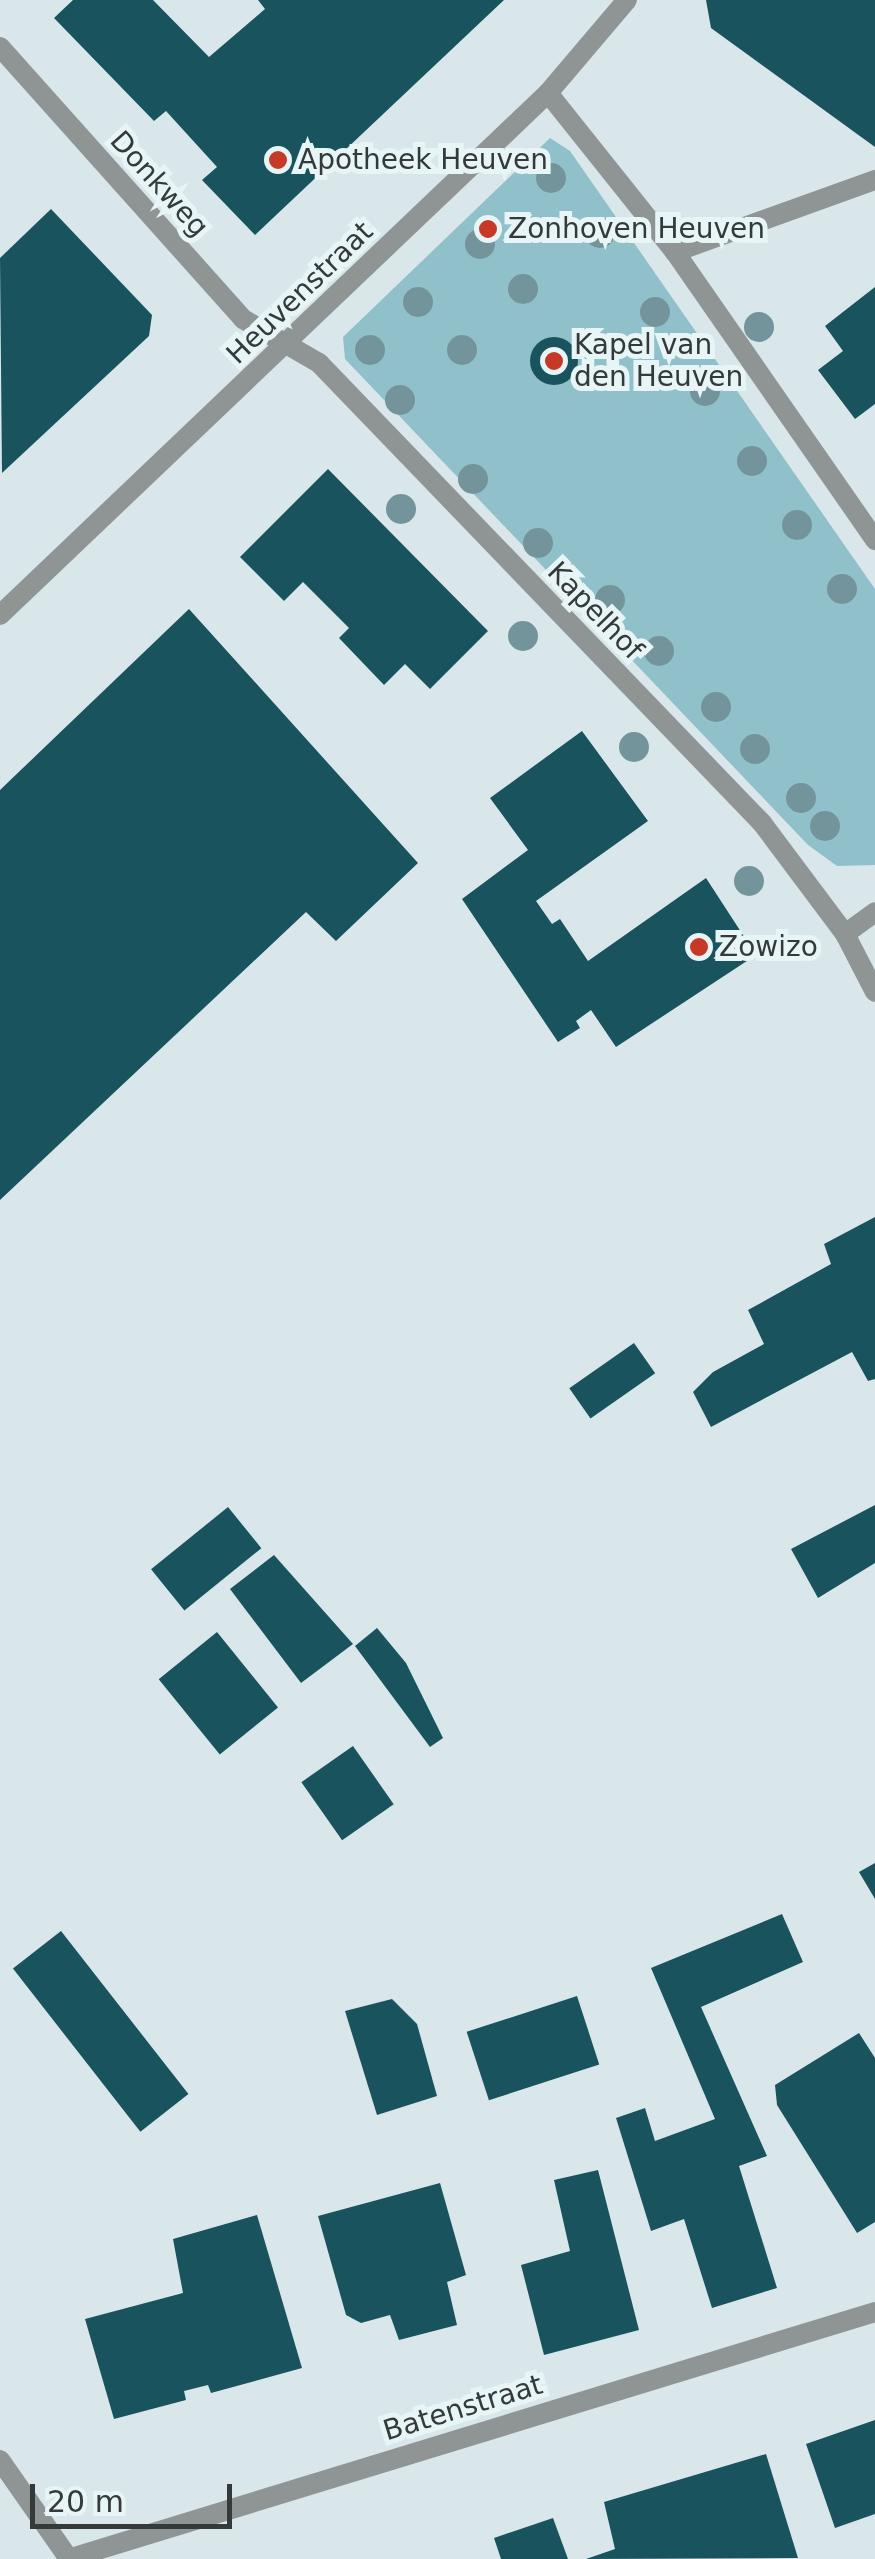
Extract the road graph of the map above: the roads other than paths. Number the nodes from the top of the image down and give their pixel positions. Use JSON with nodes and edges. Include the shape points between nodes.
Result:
{"nodes":[{"id":1,"x":628,"y":0,"type":"edge"},
{"id":2,"x":0,"y":47,"type":"edge"},
{"id":3,"x":548,"y":94,"type":"junction"},
{"id":4,"x":875,"y":180,"type":"edge"},
{"id":5,"x":675,"y":252,"type":"junction"},
{"id":6,"x":287,"y":344,"type":"junction"},
{"id":7,"x":875,"y":540,"type":"edge"},
{"id":8,"x":0,"y":614,"type":"edge"},
{"id":9,"x":875,"y":912,"type":"edge"},
{"id":10,"x":846,"y":934,"type":"junction"},
{"id":11,"x":875,"y":992,"type":"edge"},
{"id":12,"x":875,"y":2312,"type":"edge"},
{"id":13,"x":0,"y":2460,"type":"edge"},
{"id":14,"x":69,"y":2559,"type":"edge"}],
"edges":[{"from":1,"to":3,"type":"street","name":"Heuvenstraat"},
{"from":2,"to":6,"type":"street","name":"Donkweg","via":[[243,318]]},
{"from":3,"to":5,"type":"street"},
{"from":3,"to":6,"type":"street","name":"Heuvenstraat"},
{"from":4,"to":5,"type":"street"},
{"from":5,"to":7,"type":"street"},
{"from":6,"to":8,"type":"street","name":"Heuvenstraat"},
{"from":6,"to":10,"type":"street","name":"Kapelhof","via":[[319,363],[748,809]]},
{"from":9,"to":10,"type":"street"},
{"from":10,"to":11,"type":"street","name":"Kapelhof"},
{"from":12,"to":14,"type":"street","name":"Batenstraat"},
{"from":13,"to":14,"type":"street"}]}
